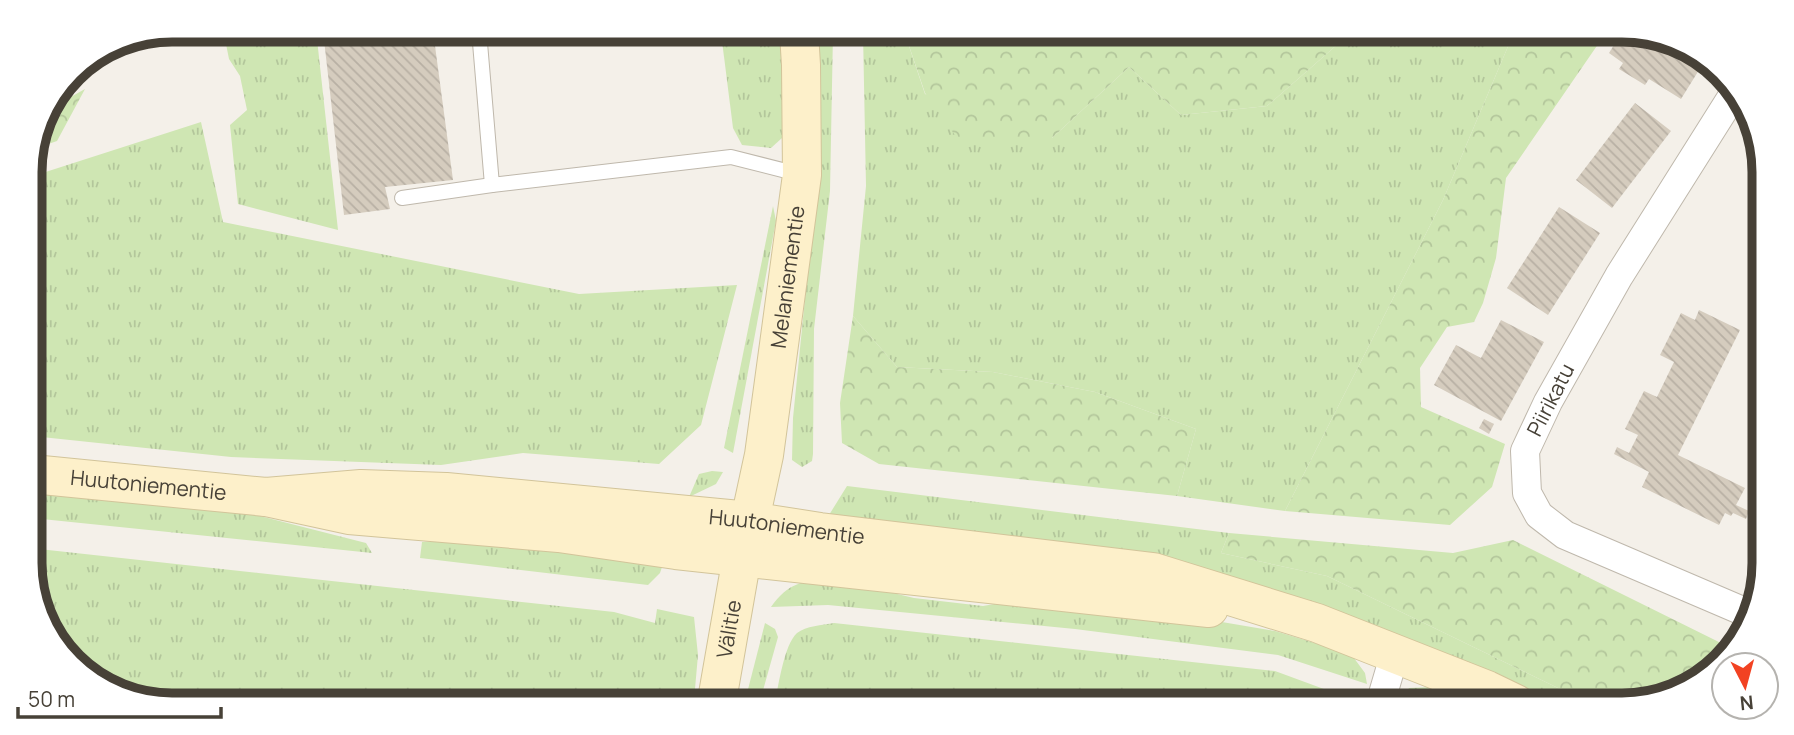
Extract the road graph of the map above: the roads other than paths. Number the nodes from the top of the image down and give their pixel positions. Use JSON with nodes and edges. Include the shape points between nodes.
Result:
{"nodes":[{"id":1,"x":480,"y":42,"type":"edge"},
{"id":2,"x":800,"y":42,"type":"edge"},
{"id":3,"x":1730,"y":100,"type":"edge"},
{"id":4,"x":802,"y":175,"type":"junction"},
{"id":5,"x":492,"y":185,"type":"junction"},
{"id":6,"x":402,"y":198,"type":"dead end"},
{"id":7,"x":42,"y":475,"type":"edge"},
{"id":8,"x":746,"y":539,"type":"junction"},
{"id":9,"x":1743,"y":611,"type":"edge"},
{"id":10,"x":1395,"y":653,"type":"junction"},
{"id":11,"x":719,"y":693,"type":"edge"},
{"id":12,"x":1383,"y":693,"type":"edge"},
{"id":13,"x":1493,"y":693,"type":"edge"}],
"edges":[{"from":1,"to":5,"type":"lane"},
{"from":2,"to":4,"type":"main road","name":"Melaniementie"},
{"from":3,"to":9,"type":"street","name":"Piirikatu","via":[[1619,276],[1525,451],[1527,493],[1539,515],[1565,535]]},
{"from":4,"to":5,"type":"lane","via":[[731,157]]},
{"from":4,"to":8,"type":"main road","name":"Melaniementie","via":[[766,442]]},
{"from":5,"to":6,"type":"lane"},
{"from":7,"to":8,"type":"main road","name":"Huutoniementie","via":[[266,497],[349,515],[559,533]]},
{"from":8,"to":10,"type":"main road","name":"Huutoniementie","via":[[1096,594],[1301,619]]},
{"from":8,"to":11,"type":"main road","name":"Välitie"},
{"from":10,"to":12,"type":"street"},
{"from":10,"to":13,"type":"main road","name":"Huutoniementie"}]}
